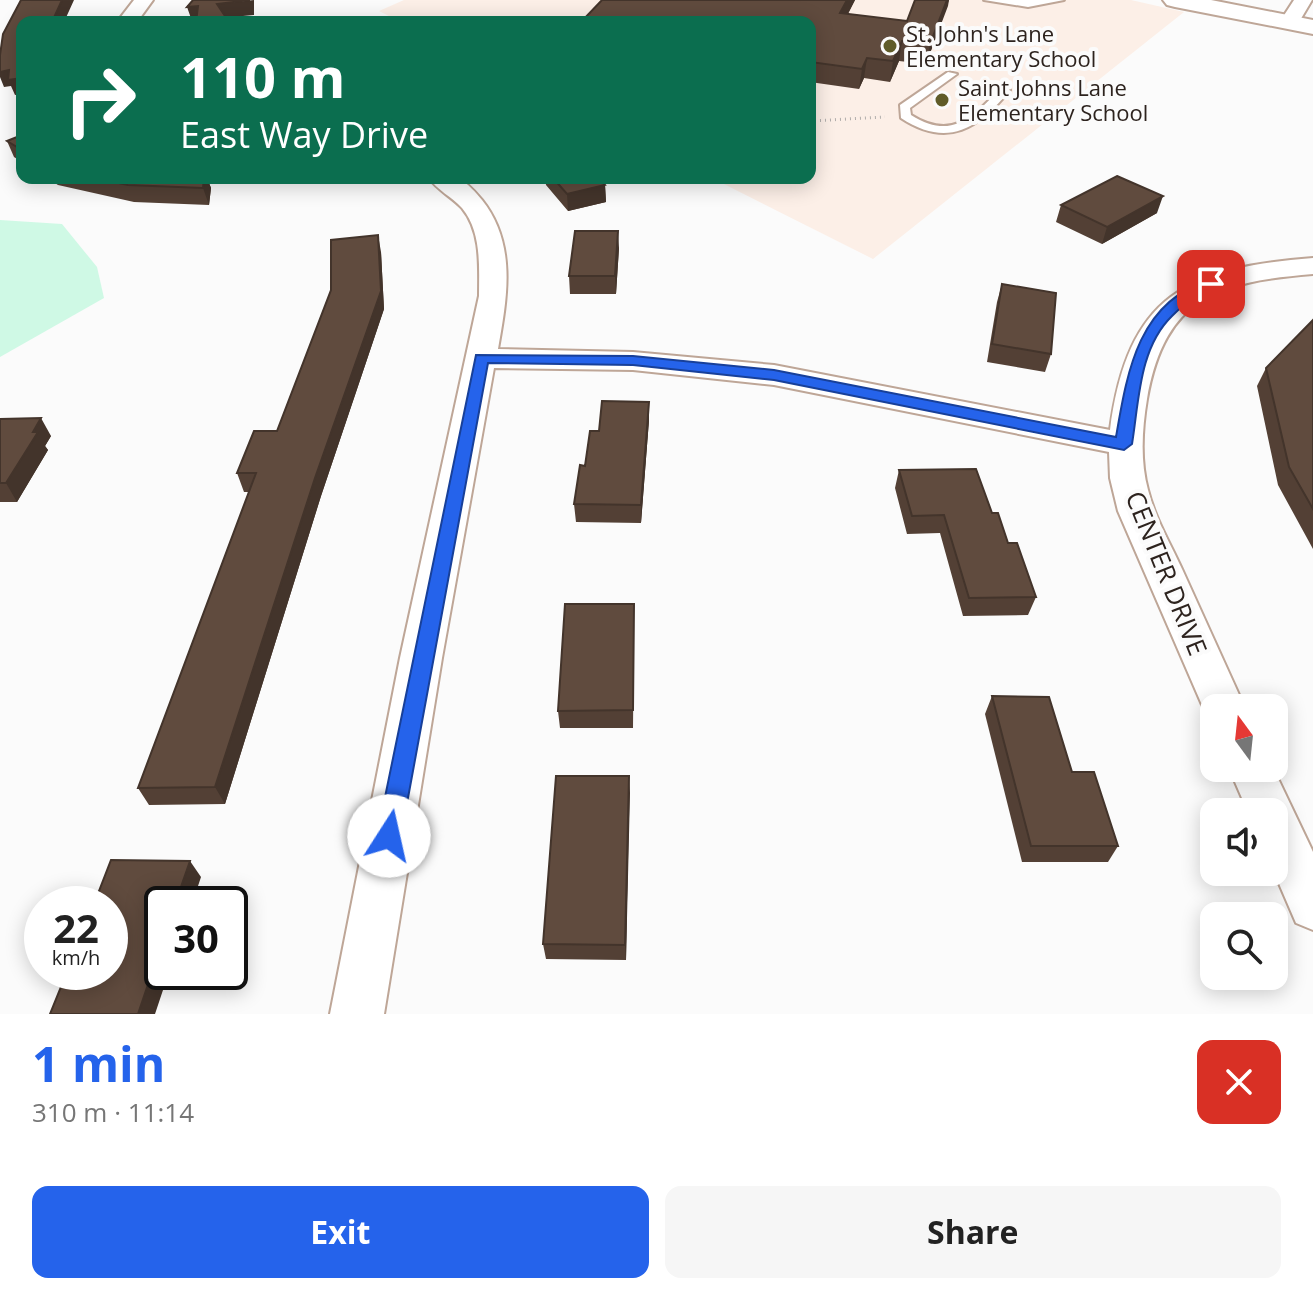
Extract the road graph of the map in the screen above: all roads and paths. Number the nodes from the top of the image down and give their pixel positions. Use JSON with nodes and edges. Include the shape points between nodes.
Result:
{"nodes":[{"id":1,"x":144,"y":0,"type":"edge"},
{"id":2,"x":989,"y":0,"type":"edge"},
{"id":3,"x":1059,"y":0,"type":"edge"},
{"id":4,"x":1175,"y":0,"type":"edge"},
{"id":5,"x":1303,"y":0,"type":"edge"},
{"id":6,"x":132,"y":16,"type":"edge"},
{"id":7,"x":1289,"y":23,"type":"junction"},
{"id":8,"x":1313,"y":27,"type":"edge"},
{"id":9,"x":952,"y":74,"type":"dead end"},
{"id":10,"x":1005,"y":90,"type":"dead end"},
{"id":11,"x":905,"y":116,"type":"junction"},
{"id":12,"x":816,"y":121,"type":"edge"},
{"id":13,"x":450,"y":184,"type":"edge"},
{"id":14,"x":1313,"y":266,"type":"edge"},
{"id":15,"x":481,"y":358,"type":"junction"},
{"id":16,"x":1124,"y":444,"type":"junction"},
{"id":17,"x":1218,"y":694,"type":"edge"},
{"id":18,"x":1288,"y":850,"type":"edge"},
{"id":19,"x":1313,"y":906,"type":"edge"},
{"id":20,"x":357,"y":1014,"type":"edge"}],
"edges":[{"from":1,"to":6,"type":"street"},
{"from":2,"to":3,"type":"lane"},
{"from":4,"to":7,"type":"street"},
{"from":5,"to":7,"type":"street"},
{"from":7,"to":8,"type":"street"},
{"from":9,"to":11,"type":"lane","via":[[911,100],[904,107]]},
{"from":10,"to":11,"type":"lane","via":[[971,124],[958,128],[921,126]]},
{"from":11,"to":12,"type":"path"},
{"from":13,"to":15,"type":"street","via":[[478,208],[489,234],[493,296]]},
{"from":14,"to":16,"type":"street","name":"CENTER DRIVE","via":[[1230,277],[1192,292],[1166,313],[1149,335],[1136,368]]},
{"from":15,"to":16,"type":"street","via":[[633,361],[744,371]]},
{"from":15,"to":20,"type":"street"},
{"from":16,"to":17,"type":"street","name":"CENTER DRIVE","via":[[1131,492]]},
{"from":18,"to":19,"type":"street"}]}
